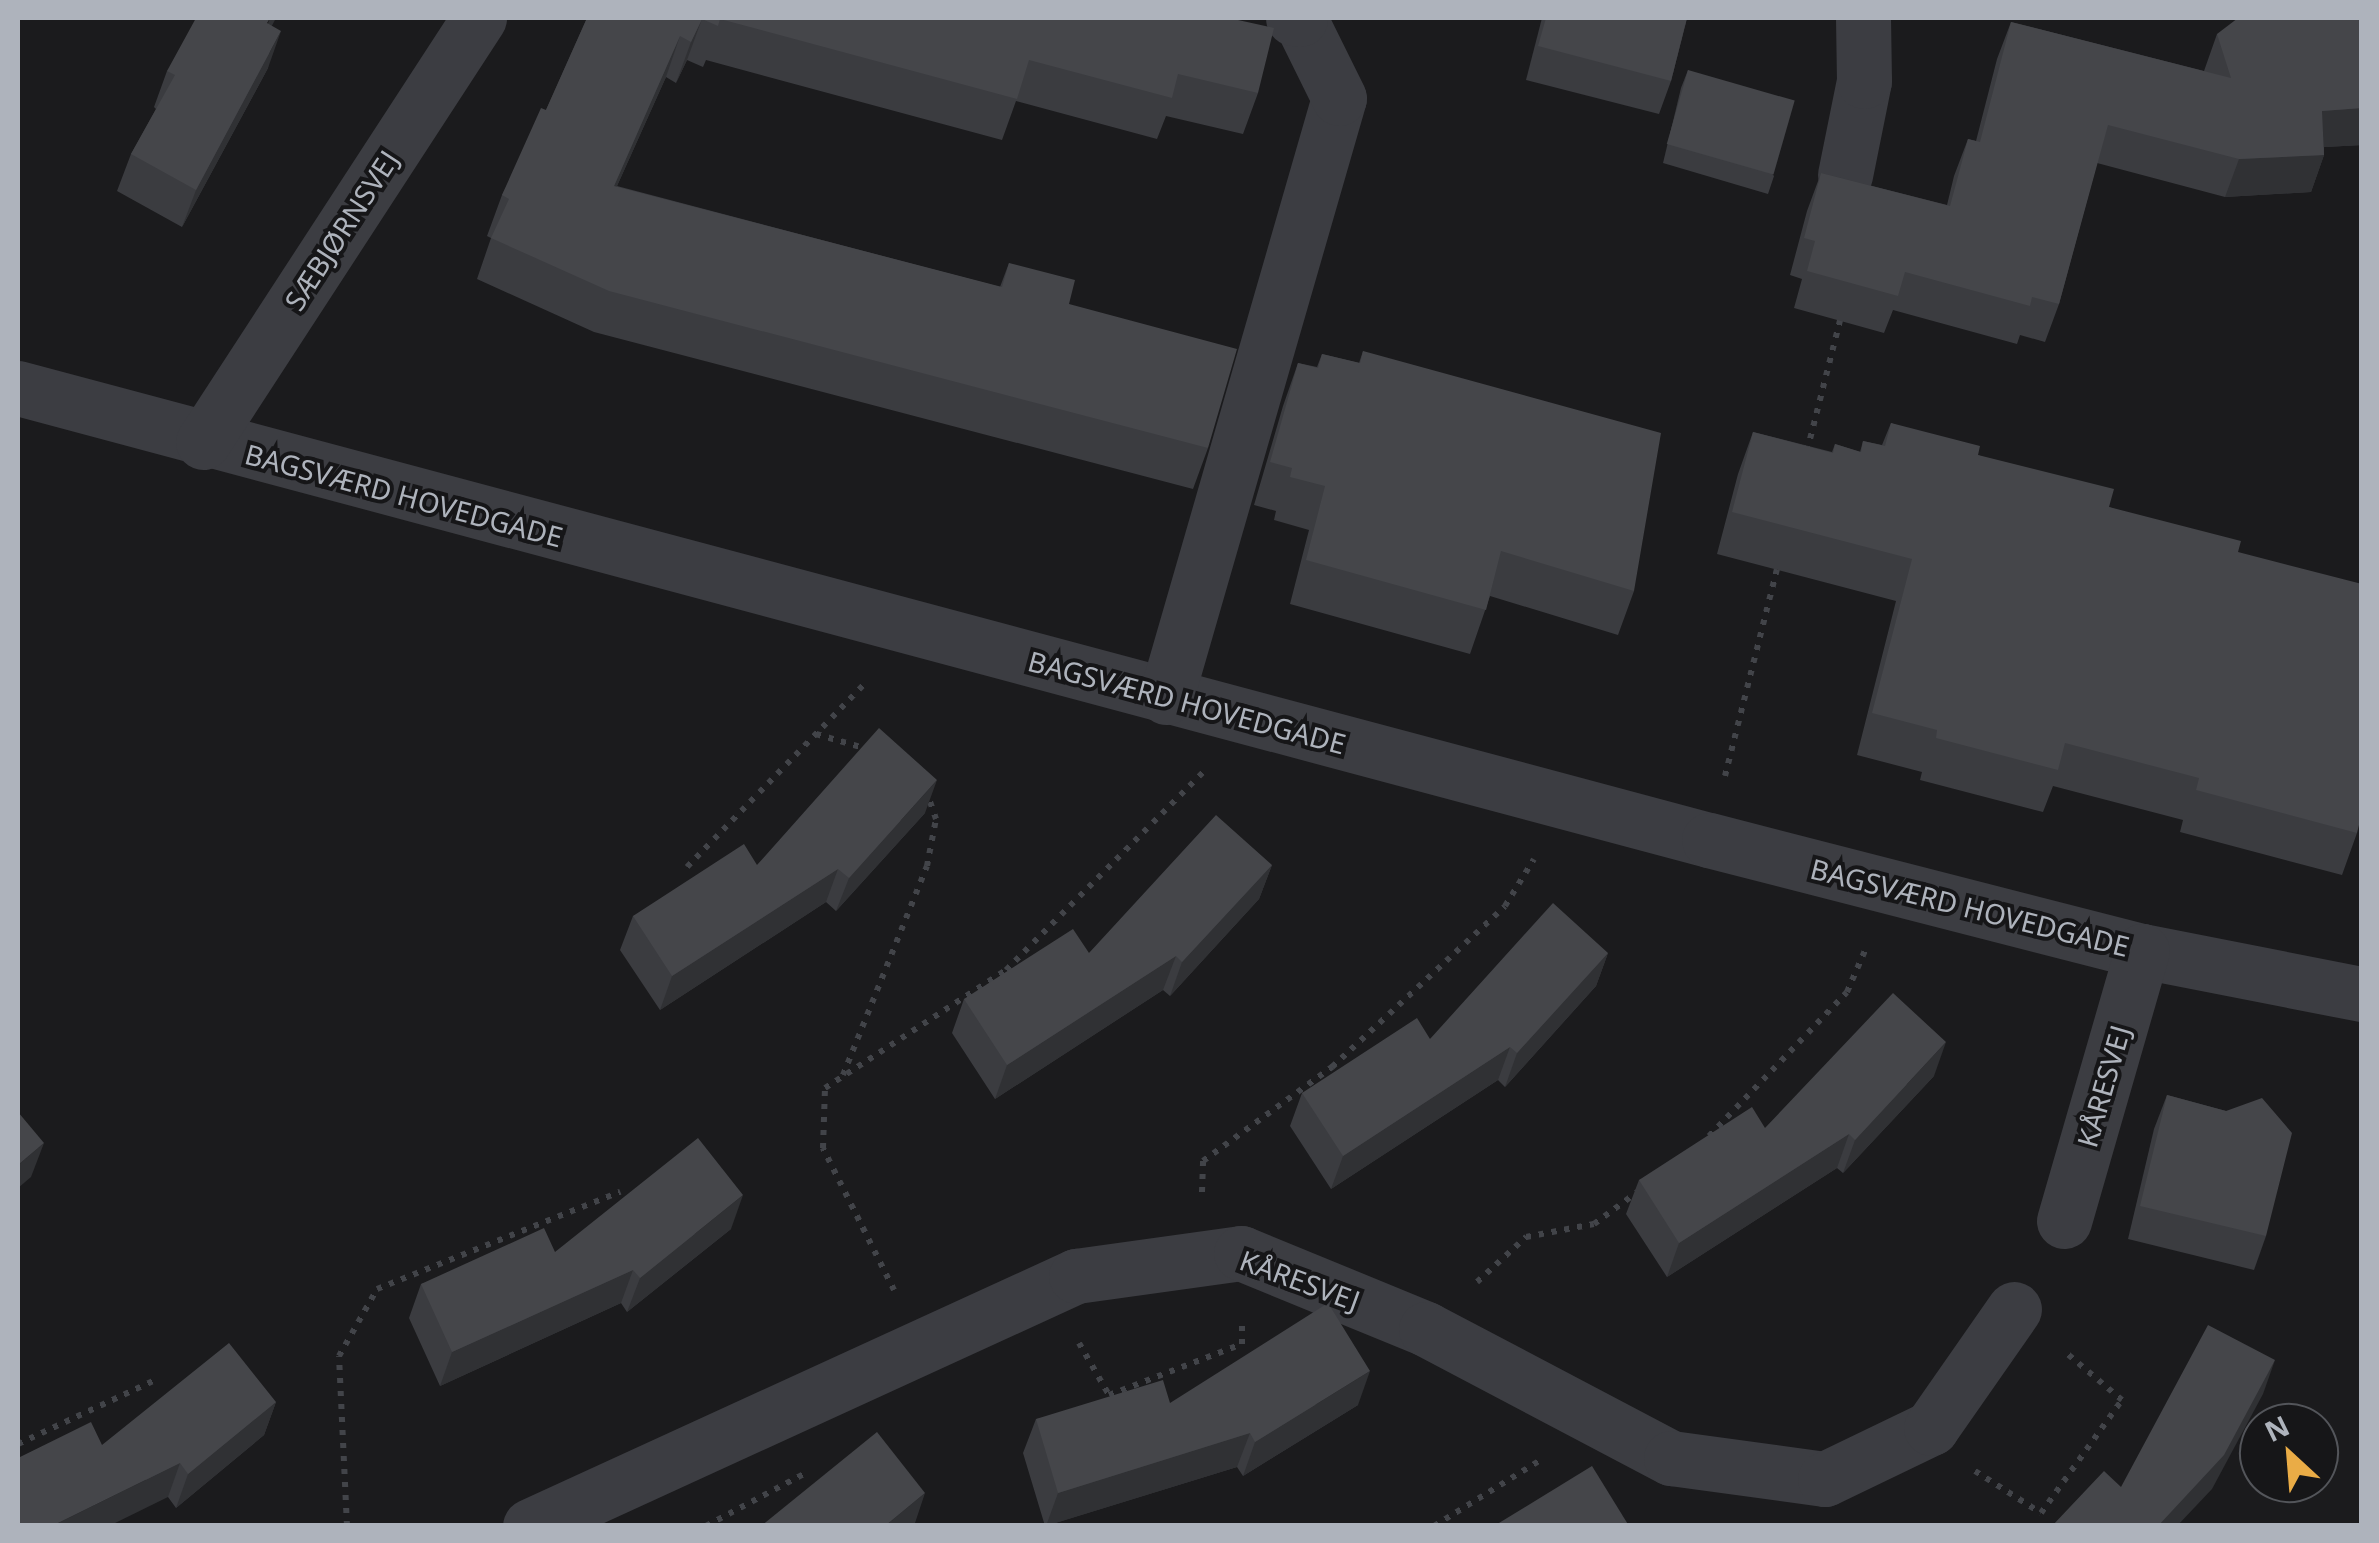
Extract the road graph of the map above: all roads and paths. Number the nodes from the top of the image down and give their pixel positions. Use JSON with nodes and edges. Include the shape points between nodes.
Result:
{"nodes":[{"id":1,"x":478,"y":18,"type":"edge"},
{"id":2,"x":1293,"y":18,"type":"edge"},
{"id":3,"x":1863,"y":18,"type":"edge"},
{"id":4,"x":1845,"y":174,"type":"edge"},
{"id":5,"x":1846,"y":295,"type":"edge"},
{"id":6,"x":18,"y":388,"type":"edge"},
{"id":7,"x":203,"y":442,"type":"junction"},
{"id":8,"x":1804,"y":464,"type":"edge"},
{"id":9,"x":1780,"y":558,"type":"edge"},
{"id":10,"x":916,"y":630,"type":"junction"},
{"id":11,"x":1166,"y":697,"type":"junction"},
{"id":12,"x":1233,"y":715,"type":"junction"},
{"id":13,"x":816,"y":734,"type":"junction"},
{"id":14,"x":884,"y":753,"type":"edge"},
{"id":15,"x":923,"y":781,"type":"edge"},
{"id":16,"x":1568,"y":803,"type":"junction"},
{"id":17,"x":1709,"y":840,"type":"junction"},
{"id":18,"x":687,"y":866,"type":"dead end"},
{"id":19,"x":1894,"y":888,"type":"junction"},
{"id":20,"x":2142,"y":951,"type":"junction"},
{"id":21,"x":2362,"y":994,"type":"edge"},
{"id":22,"x":842,"y":1077,"type":"junction"},
{"id":23,"x":1705,"y":1140,"type":"edge"},
{"id":24,"x":1658,"y":1176,"type":"edge"},
{"id":25,"x":620,"y":1192,"type":"dead end"},
{"id":26,"x":2064,"y":1221,"type":"dead end"},
{"id":27,"x":1221,"y":1256,"type":"junction"},
{"id":28,"x":1032,"y":1296,"type":"junction"},
{"id":29,"x":2014,"y":1309,"type":"joint"},
{"id":30,"x":1426,"y":1329,"type":"junction"},
{"id":31,"x":922,"y":1344,"type":"junction"},
{"id":32,"x":153,"y":1381,"type":"dead end"},
{"id":33,"x":1602,"y":1422,"type":"junction"},
{"id":34,"x":1917,"y":1434,"type":"junction"},
{"id":35,"x":18,"y":1444,"type":"edge"},
{"id":36,"x":347,"y":1526,"type":"edge"},
{"id":37,"x":530,"y":1526,"type":"edge"},
{"id":38,"x":1434,"y":1526,"type":"edge"}],
"edges":[{"from":1,"to":7,"type":"street","name":"SÆBJØRNSVEJ"},
{"from":2,"to":11,"type":"street","via":[[1300,19],[1339,98]]},
{"from":3,"to":4,"type":"street","via":[[1864,81]]},
{"from":5,"to":8,"type":"path"},
{"from":6,"to":7,"type":"street","name":"BAGSVÆRD HOVEDGADE"},
{"from":7,"to":10,"type":"street","name":"BAGSVÆRD HOVEDGADE"},
{"from":9,"to":17,"type":"path"},
{"from":10,"to":11,"type":"street","name":"BAGSVÆRD HOVEDGADE"},
{"from":10,"to":13,"type":"path"},
{"from":11,"to":12,"type":"street","name":"BAGSVÆRD HOVEDGADE"},
{"from":12,"to":16,"type":"street","name":"BAGSVÆRD HOVEDGADE"},
{"from":12,"to":22,"type":"path","via":[[1199,781],[1006,970]]},
{"from":13,"to":14,"type":"path"},
{"from":13,"to":18,"type":"path"},
{"from":15,"to":22,"type":"path","via":[[936,819],[927,866]]},
{"from":16,"to":17,"type":"street","name":"BAGSVÆRD HOVEDGADE"},
{"from":16,"to":27,"type":"path","via":[[1505,906],[1332,1067],[1203,1160]]},
{"from":17,"to":19,"type":"street","name":"BAGSVÆRD HOVEDGADE"},
{"from":19,"to":20,"type":"street","name":"BAGSVÆRD HOVEDGADE"},
{"from":19,"to":23,"type":"path","via":[[1846,992]]},
{"from":20,"to":21,"type":"street","name":"BAGSVÆRD HOVEDGADE"},
{"from":20,"to":26,"type":"street","name":"KÅRESVEJ"},
{"from":22,"to":31,"type":"path","via":[[825,1088],[823,1148]]},
{"from":24,"to":30,"type":"path","via":[[1594,1224],[1526,1237]]},
{"from":25,"to":36,"type":"path","via":[[376,1290],[339,1356]]},
{"from":27,"to":28,"type":"street","name":"KÅRESVEJ","via":[[1076,1276]]},
{"from":27,"to":28,"type":"path","via":[[1242,1344],[1109,1395],[1078,1343]]},
{"from":27,"to":30,"type":"street","name":"KÅRESVEJ"},
{"from":28,"to":31,"type":"street","name":"KÅRESVEJ"},
{"from":29,"to":34,"type":"street","name":"KÅRESVEJ","via":[[1930,1428]]},
{"from":29,"to":34,"type":"path","via":[[2122,1400],[2041,1513]]},
{"from":30,"to":33,"type":"street","name":"KÅRESVEJ"},
{"from":31,"to":37,"type":"street","name":"KÅRESVEJ"},
{"from":32,"to":35,"type":"path"},
{"from":33,"to":34,"type":"street","name":"KÅRESVEJ","via":[[1671,1458],[1825,1479]]},
{"from":33,"to":38,"type":"path"}]}
